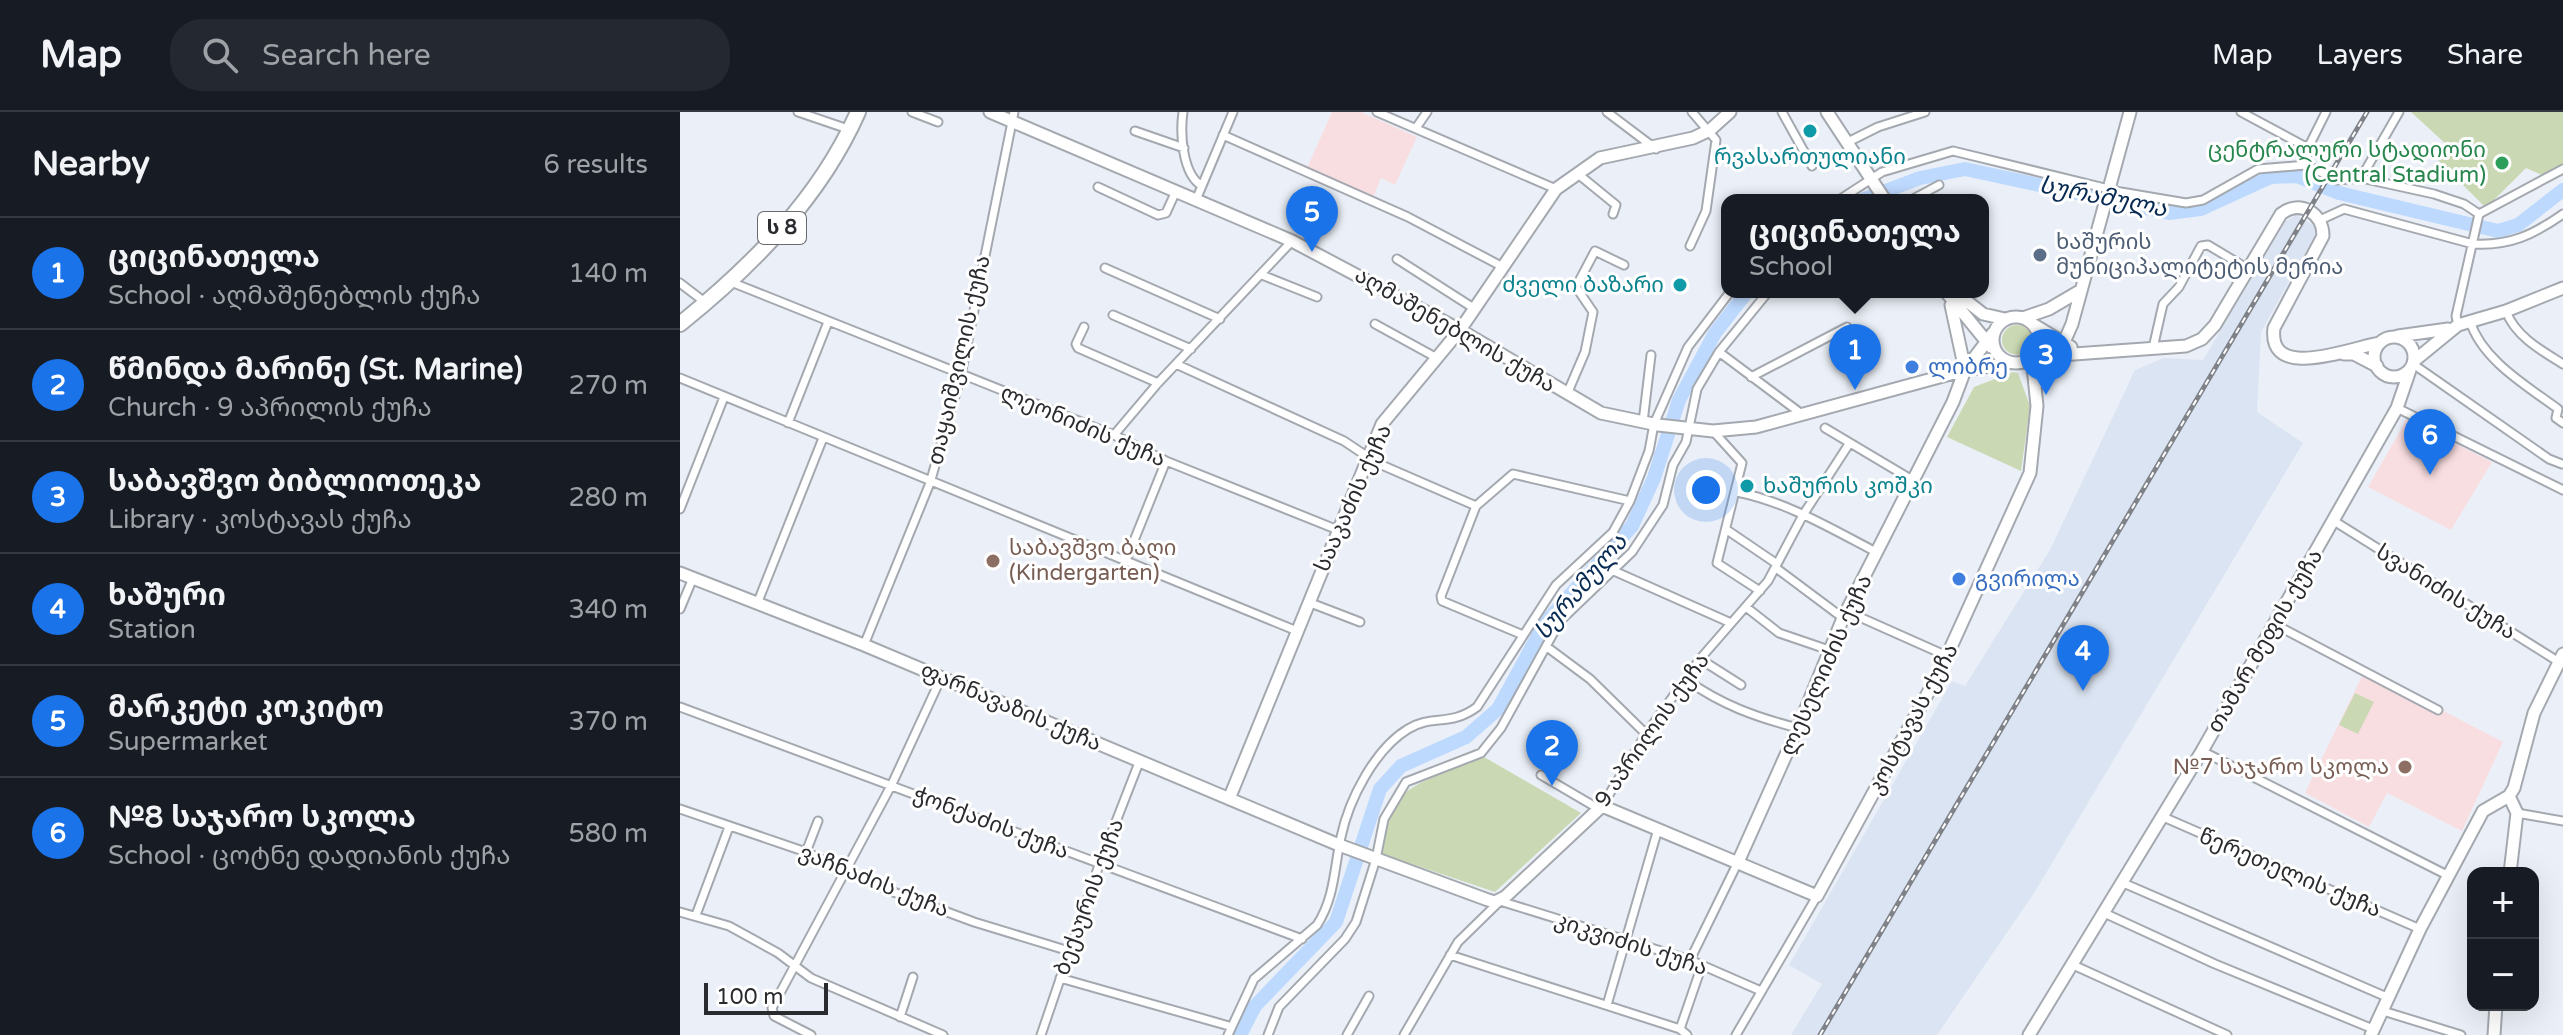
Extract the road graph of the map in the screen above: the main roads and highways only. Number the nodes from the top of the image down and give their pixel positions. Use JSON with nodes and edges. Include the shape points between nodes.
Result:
{"nodes":[{"id":1,"x":858,"y":112,"type":"edge"},
{"id":2,"x":680,"y":324,"type":"edge"}],
"edges":[{"from":1,"to":2,"type":"highway","number":"ს 8","via":[[804,200],[755,259]]}]}
